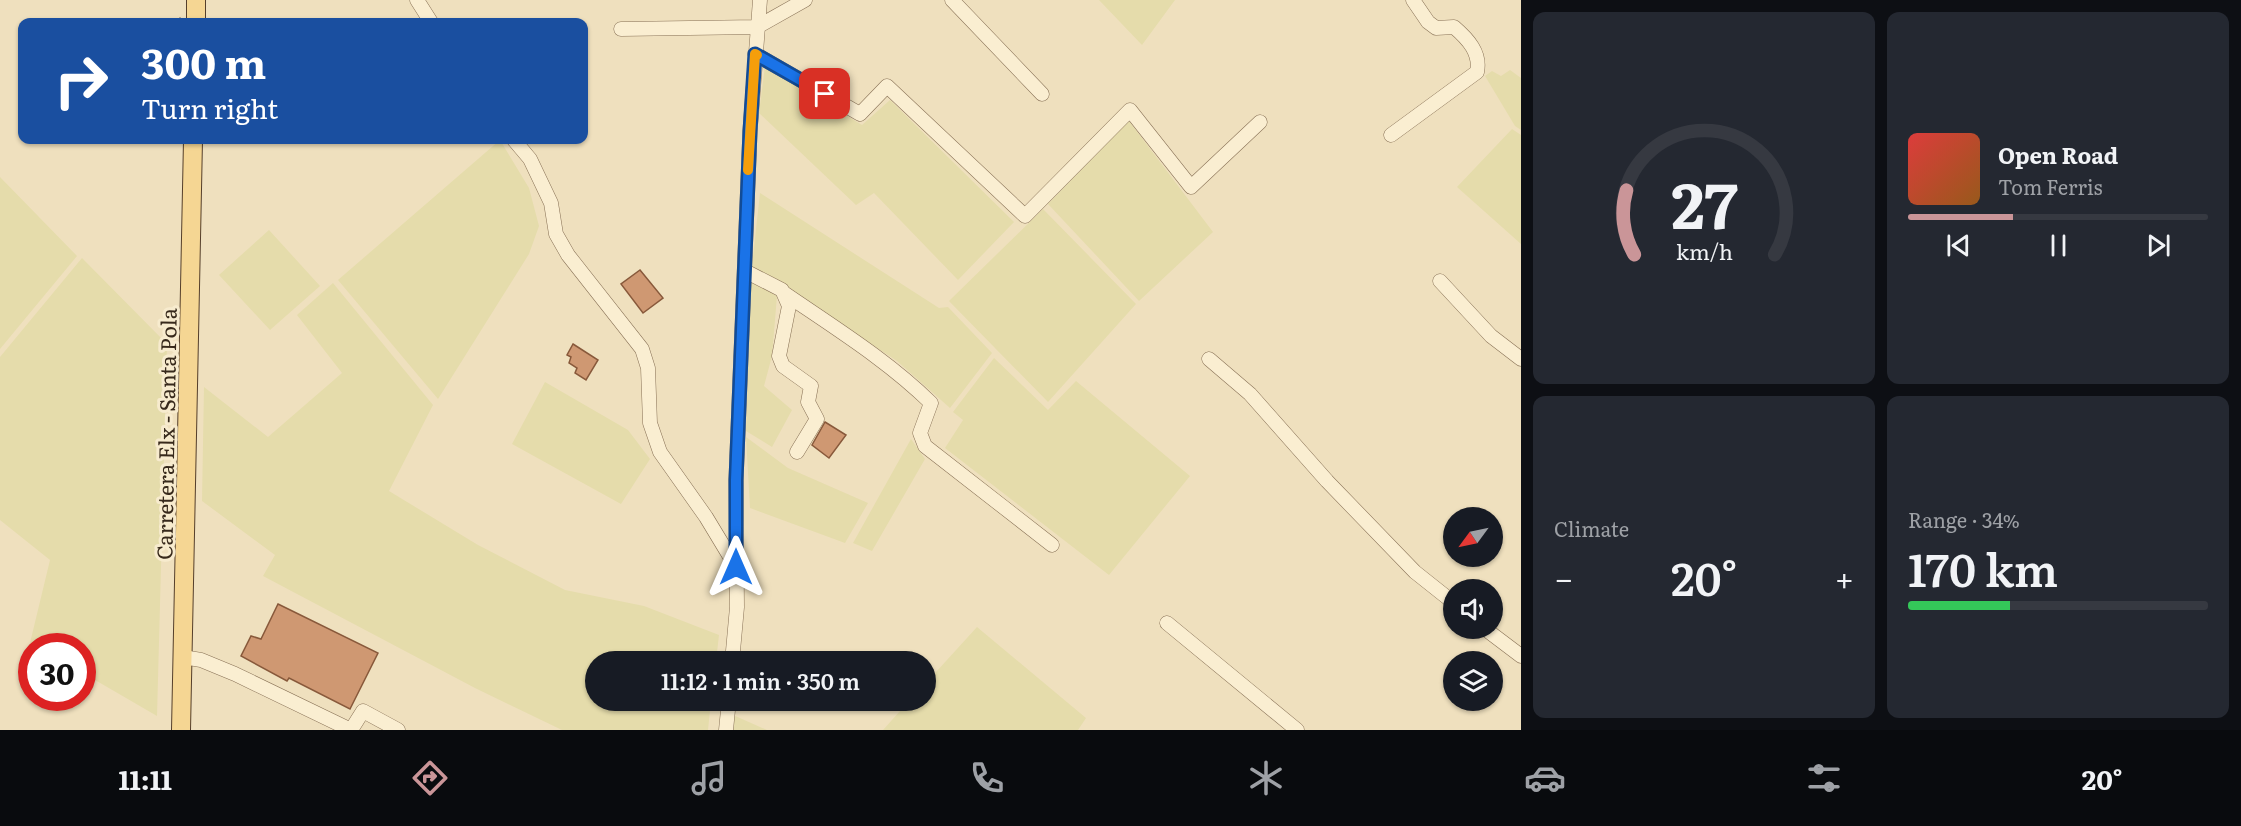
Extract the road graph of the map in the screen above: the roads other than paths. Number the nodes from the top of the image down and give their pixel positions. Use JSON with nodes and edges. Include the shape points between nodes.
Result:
{"nodes":[{"id":1,"x":185,"y":0,"type":"edge"},
{"id":2,"x":196,"y":0,"type":"edge"},
{"id":3,"x":417,"y":0,"type":"edge"},
{"id":4,"x":760,"y":0,"type":"edge"},
{"id":5,"x":805,"y":0,"type":"edge"},
{"id":6,"x":952,"y":0,"type":"edge"},
{"id":7,"x":1413,"y":0,"type":"edge"},
{"id":8,"x":185,"y":18,"type":"edge"},
{"id":9,"x":196,"y":18,"type":"edge"},
{"id":10,"x":428,"y":18,"type":"edge"},
{"id":11,"x":757,"y":27,"type":"junction"},
{"id":12,"x":621,"y":30,"type":"dead end"},
{"id":13,"x":755,"y":54,"type":"junction"},
{"id":14,"x":1042,"y":94,"type":"dead end"},
{"id":15,"x":1260,"y":122,"type":"dead end"},
{"id":16,"x":1391,"y":135,"type":"dead end"},
{"id":17,"x":183,"y":144,"type":"edge"},
{"id":18,"x":193,"y":144,"type":"edge"},
{"id":19,"x":517,"y":144,"type":"edge"},
{"id":20,"x":745,"y":271,"type":"junction"},
{"id":21,"x":1440,"y":280,"type":"dead end"},
{"id":22,"x":784,"y":293,"type":"junction"},
{"id":23,"x":1209,"y":358,"type":"dead end"},
{"id":24,"x":1521,"y":359,"type":"edge"},
{"id":25,"x":797,"y":452,"type":"dead end"},
{"id":26,"x":1052,"y":545,"type":"dead end"},
{"id":27,"x":736,"y":567,"type":"junction"},
{"id":28,"x":1443,"y":594,"type":"edge"},
{"id":29,"x":1167,"y":623,"type":"dead end"},
{"id":30,"x":1499,"y":639,"type":"edge"},
{"id":31,"x":733,"y":651,"type":"edge"},
{"id":32,"x":1521,"y":656,"type":"edge"},
{"id":33,"x":183,"y":657,"type":"junction"},
{"id":34,"x":728,"y":711,"type":"edge"},
{"id":35,"x":172,"y":730,"type":"edge"},
{"id":36,"x":182,"y":730,"type":"edge"},
{"id":37,"x":398,"y":730,"type":"edge"},
{"id":38,"x":726,"y":730,"type":"edge"},
{"id":39,"x":1298,"y":730,"type":"edge"}],
"edges":[{"from":1,"to":8,"type":"main road"},
{"from":2,"to":9,"type":"main road"},
{"from":3,"to":10,"type":"street"},
{"from":4,"to":11,"type":"street"},
{"from":5,"to":11,"type":"street"},
{"from":6,"to":14,"type":"street"},
{"from":7,"to":16,"type":"street","via":[[1436,28],[1454,27],[1463,34],[1480,62],[1477,72]]},
{"from":11,"to":12,"type":"street"},
{"from":11,"to":13,"type":"street"},
{"from":13,"to":15,"type":"street","via":[[860,114],[887,86],[1025,216],[1130,110],[1191,187]]},
{"from":13,"to":20,"type":"street"},
{"from":17,"to":35,"type":"main road","name":"Carretera Elx - Santa Pola"},
{"from":18,"to":33,"type":"main road","name":"Carretera Elx - Santa Pola"},
{"from":19,"to":27,"type":"street","via":[[530,159],[551,203],[556,234],[568,255],[642,349],[648,368],[650,423],[660,452],[706,516]]},
{"from":20,"to":22,"type":"street"},
{"from":20,"to":27,"type":"street"},
{"from":21,"to":24,"type":"street","via":[[1491,336]]},
{"from":22,"to":25,"type":"street","via":[[789,306],[780,356],[783,366],[811,386],[808,402],[817,419]]},
{"from":22,"to":26,"type":"street","via":[[912,384],[931,404],[920,433],[925,446]]},
{"from":23,"to":28,"type":"street","via":[[1250,394],[1327,482],[1415,572]]},
{"from":27,"to":31,"type":"street"},
{"from":29,"to":39,"type":"street"},
{"from":30,"to":32,"type":"street"},
{"from":33,"to":36,"type":"main road","name":"Carretera Elx - Santa Pola"},
{"from":33,"to":37,"type":"street","via":[[235,674],[351,730],[363,711]]},
{"from":34,"to":38,"type":"street"}]}
